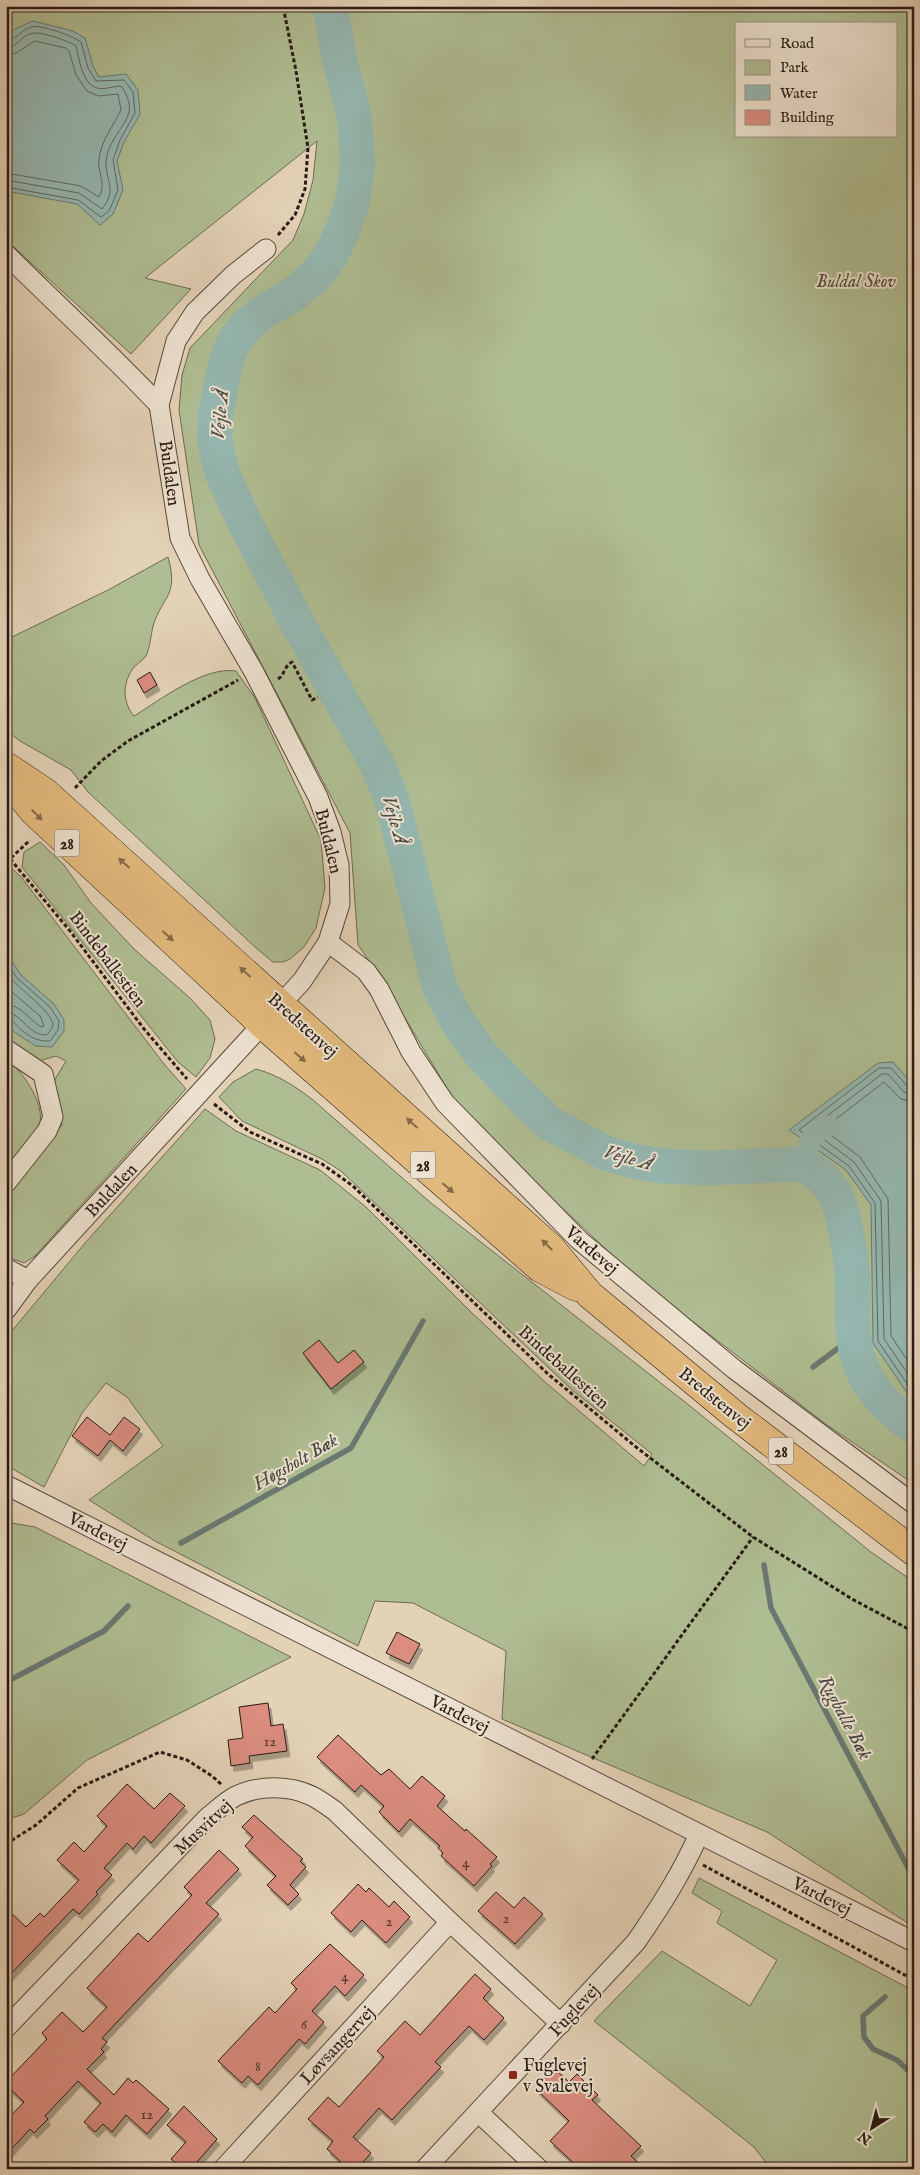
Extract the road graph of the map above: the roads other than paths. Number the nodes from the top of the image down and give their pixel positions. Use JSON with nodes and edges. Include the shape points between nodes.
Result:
{"nodes":[{"id":1,"x":266,"y":249,"type":"road end"},
{"id":2,"x":6,"y":254,"type":"edge"},
{"id":3,"x":159,"y":406,"type":"junction"},
{"id":4,"x":6,"y":766,"type":"edge"},
{"id":5,"x":6,"y":778,"type":"edge"},
{"id":6,"x":328,"y":942,"type":"junction"},
{"id":7,"x":281,"y":1005,"type":"junction"},
{"id":8,"x":263,"y":1025,"type":"junction"},
{"id":9,"x":6,"y":1049,"type":"edge"},
{"id":10,"x":6,"y":1182,"type":"edge"},
{"id":11,"x":6,"y":1268,"type":"edge"},
{"id":12,"x":28,"y":1280,"type":"junction"},
{"id":13,"x":590,"y":1295,"type":"junction"},
{"id":14,"x":6,"y":1310,"type":"edge"},
{"id":15,"x":6,"y":1485,"type":"edge"},
{"id":16,"x":914,"y":1504,"type":"edge"},
{"id":17,"x":914,"y":1552,"type":"edge"},
{"id":18,"x":699,"y":1834,"type":"junction"},
{"id":19,"x":450,"y":1922,"type":"junction"},
{"id":20,"x":914,"y":1942,"type":"edge"},
{"id":21,"x":561,"y":2024,"type":"junction"},
{"id":22,"x":6,"y":2028,"type":"edge"},
{"id":23,"x":478,"y":2112,"type":"junction"},
{"id":24,"x":223,"y":2169,"type":"edge"},
{"id":25,"x":425,"y":2169,"type":"edge"},
{"id":26,"x":540,"y":2169,"type":"edge"}],
"edges":[{"from":1,"to":3,"type":"street","name":"Buldalen","via":[[195,312],[176,341]]},
{"from":2,"to":3,"type":"street"},
{"from":3,"to":6,"type":"street","name":"Buldalen","via":[[180,538],[254,672],[318,797],[331,832],[339,865],[340,904]]},
{"from":7,"to":4,"type":"highway","name":"Bredstenvej","number":"28","one_way":true,"via":[[46,792]]},
{"from":5,"to":8,"type":"highway","name":"Bredstenvej","number":"28","one_way":true,"via":[[34,812]]},
{"from":6,"to":7,"type":"street","name":"Buldalen","via":[[302,982]]},
{"from":6,"to":16,"type":"street","name":"Vardevej","via":[[366,971],[380,989],[411,1052],[445,1104],[578,1240],[734,1369]]},
{"from":7,"to":8,"type":"street","name":"Buldalen"},
{"from":13,"to":7,"type":"highway","name":"Bredstenvej","number":"28","one_way":true,"via":[[550,1248]]},
{"from":8,"to":12,"type":"street","name":"Buldalen"},
{"from":8,"to":13,"type":"highway","name":"Bredstenvej","number":"28","one_way":true,"via":[[540,1268]]},
{"from":9,"to":10,"type":"street","via":[[43,1074],[53,1116],[47,1132]]},
{"from":11,"to":12,"type":"street"},
{"from":12,"to":14,"type":"street","name":"Buldalen"},
{"from":13,"to":17,"type":"highway","name":"Bredstenvej","number":"28","via":[[736,1416]]},
{"from":15,"to":18,"type":"street","name":"Vardevej"},
{"from":18,"to":20,"type":"street","name":"Vardevej"},
{"from":18,"to":21,"type":"street","name":"Fuglevej","via":[[689,1858],[636,1942]]},
{"from":19,"to":21,"type":"street","name":"Musvitvej"},
{"from":19,"to":22,"type":"street","name":"Musvitvej","via":[[335,1812],[313,1796],[294,1789],[250,1791],[234,1797],[207,1818]]},
{"from":19,"to":24,"type":"street","name":"Løvsangervej"},
{"from":21,"to":23,"type":"street","name":"Fuglevej"},
{"from":23,"to":25,"type":"street","name":"Fuglevej"},
{"from":23,"to":26,"type":"street"}]}
